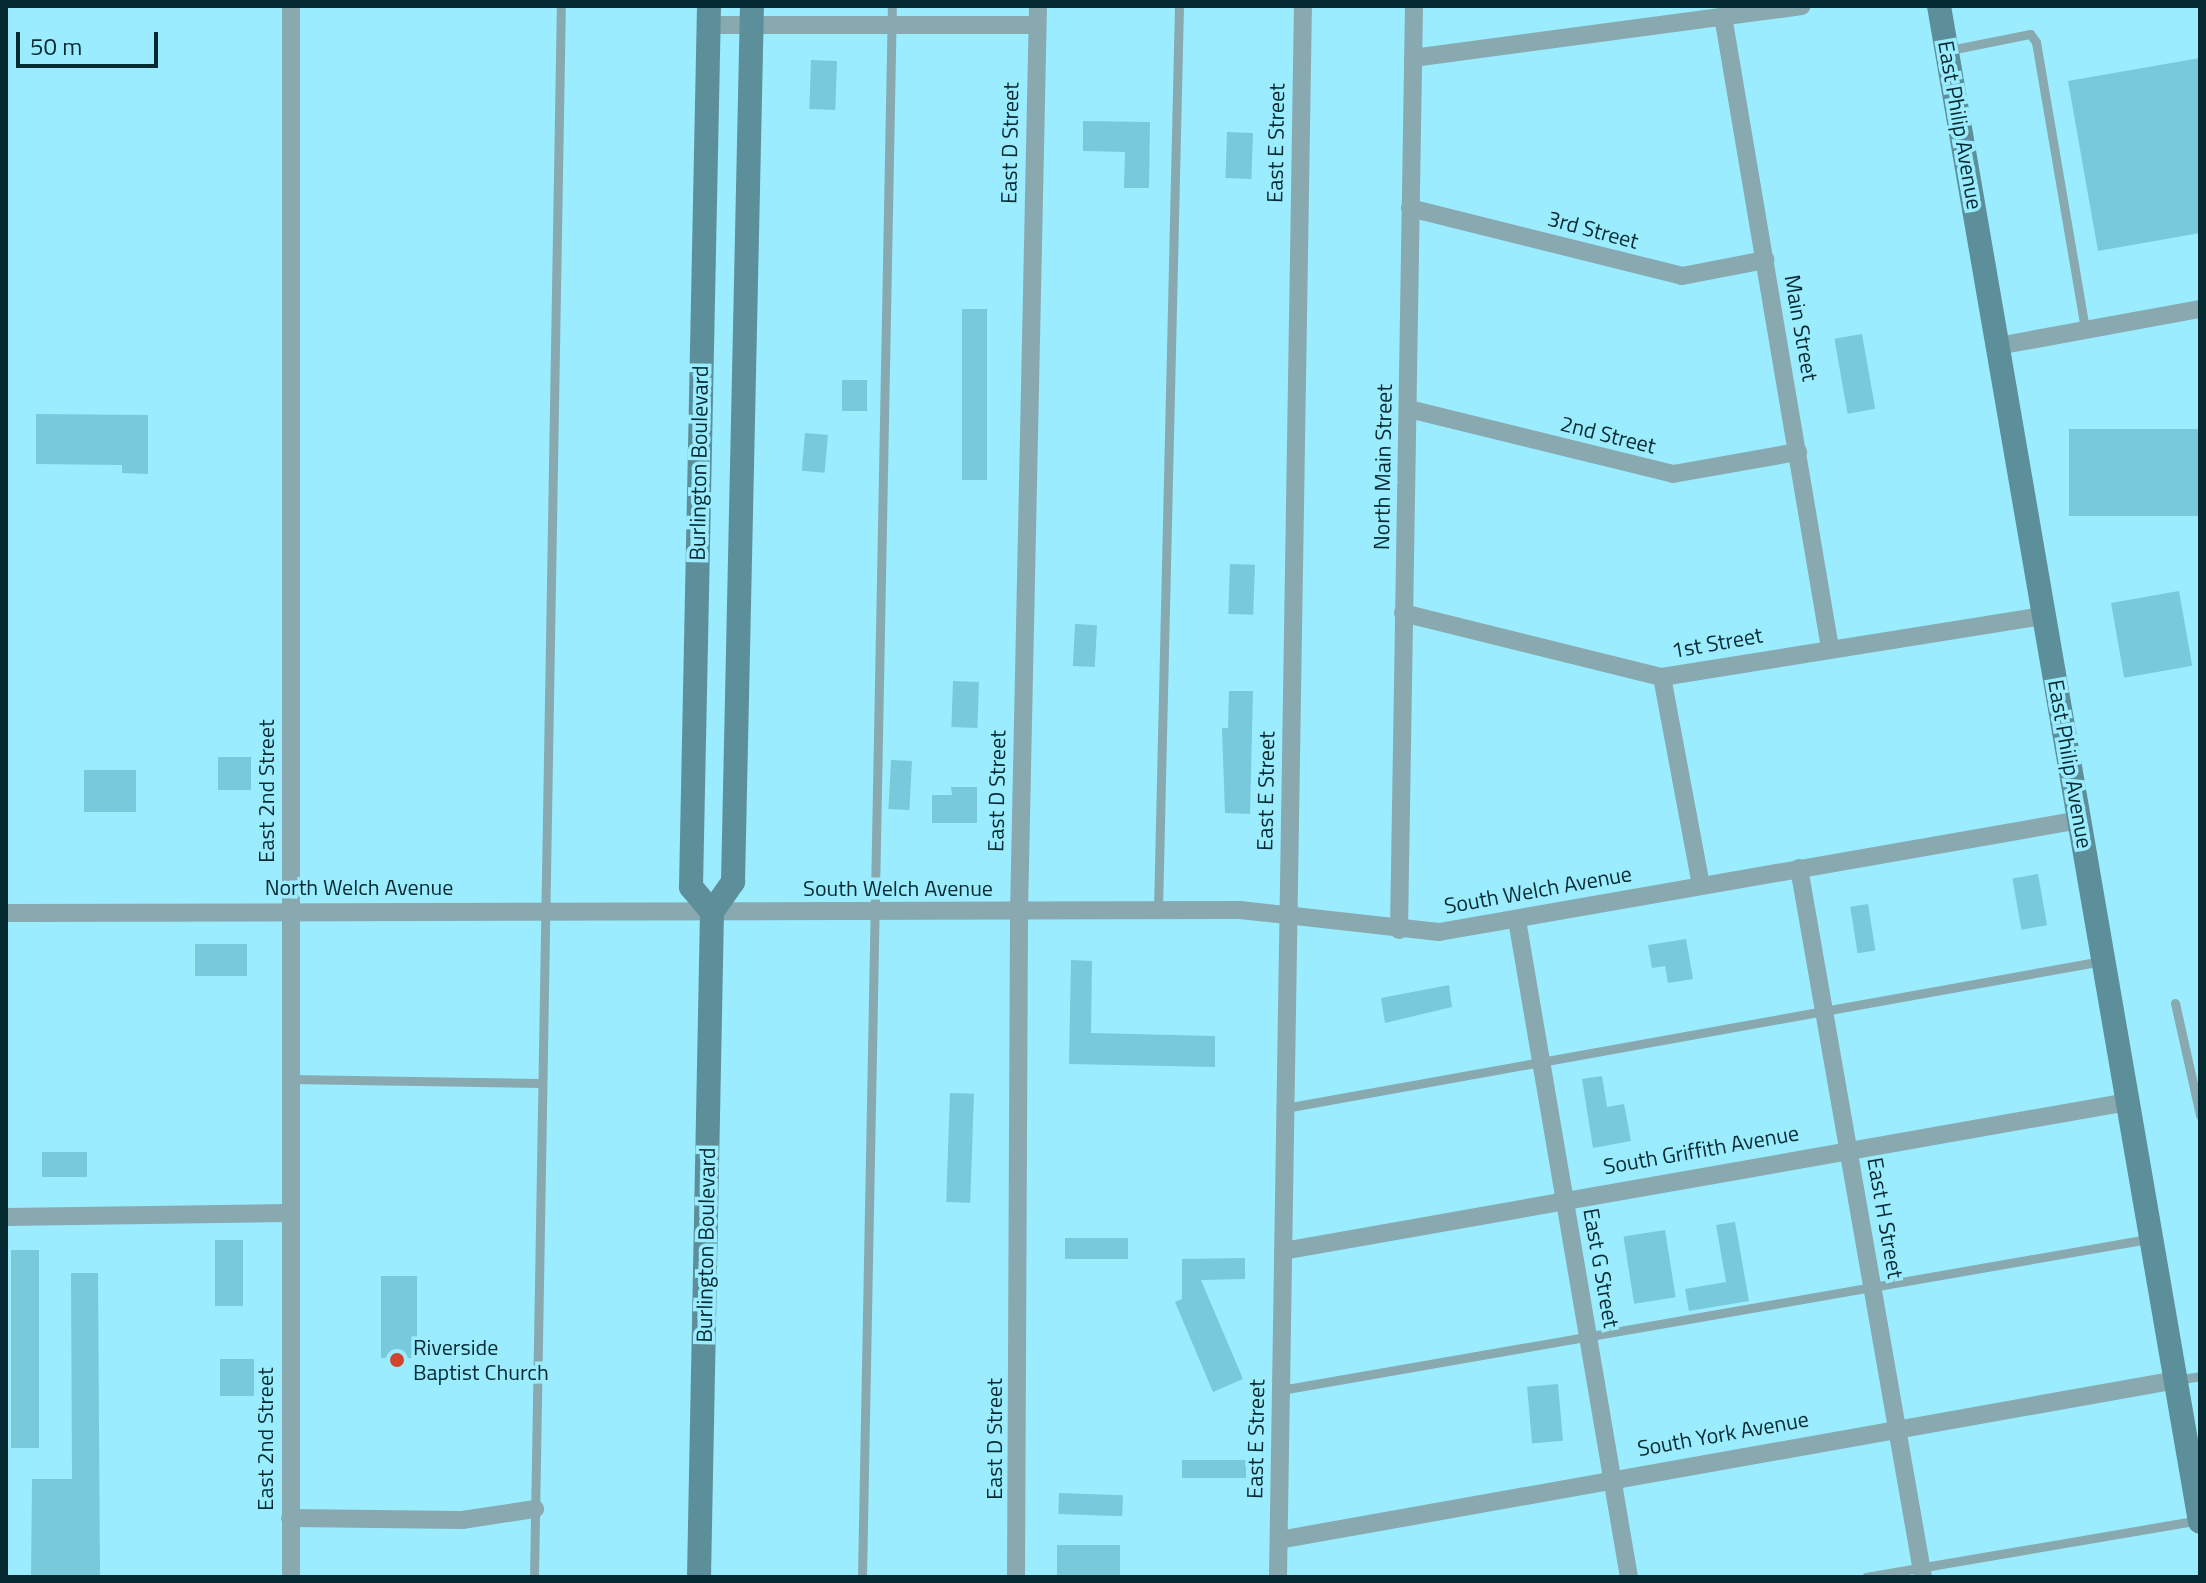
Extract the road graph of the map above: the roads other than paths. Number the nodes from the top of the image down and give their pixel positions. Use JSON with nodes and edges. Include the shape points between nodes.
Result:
{"nodes":[{"id":1,"x":291,"y":6,"type":"edge"},
{"id":2,"x":561,"y":6,"type":"edge"},
{"id":3,"x":892,"y":6,"type":"edge"},
{"id":4,"x":1038,"y":6,"type":"edge"},
{"id":5,"x":1179,"y":6,"type":"edge"},
{"id":6,"x":1303,"y":6,"type":"edge"},
{"id":7,"x":1414,"y":6,"type":"edge"},
{"id":8,"x":1802,"y":6,"type":"edge"},
{"id":9,"x":1939,"y":6,"type":"edge"},
{"id":10,"x":708,"y":16,"type":"edge"},
{"id":11,"x":752,"y":16,"type":"edge"},
{"id":12,"x":1723,"y":16,"type":"junction"},
{"id":13,"x":892,"y":25,"type":"junction"},
{"id":14,"x":1037,"y":25,"type":"junction"},
{"id":15,"x":1947,"y":50,"type":"junction"},
{"id":16,"x":1413,"y":58,"type":"junction"},
{"id":17,"x":1410,"y":208,"type":"junction"},
{"id":18,"x":1765,"y":260,"type":"junction"},
{"id":19,"x":2200,"y":309,"type":"edge"},
{"id":20,"x":2085,"y":330,"type":"junction"},
{"id":21,"x":1998,"y":346,"type":"junction"},
{"id":22,"x":1409,"y":409,"type":"junction"},
{"id":23,"x":1798,"y":452,"type":"junction"},
{"id":24,"x":1403,"y":613,"type":"junction"},
{"id":25,"x":2044,"y":616,"type":"junction"},
{"id":26,"x":1830,"y":648,"type":"junction"},
{"id":27,"x":1662,"y":677,"type":"junction"},
{"id":28,"x":2080,"y":820,"type":"junction"},
{"id":29,"x":1799,"y":868,"type":"junction"},
{"id":30,"x":1701,"y":885,"type":"junction"},
{"id":31,"x":1158,"y":910,"type":"junction"},
{"id":32,"x":545,"y":912,"type":"junction"},
{"id":33,"x":712,"y":912,"type":"junction"},
{"id":34,"x":6,"y":913,"type":"edge"},
{"id":35,"x":291,"y":913,"type":"junction"},
{"id":36,"x":875,"y":913,"type":"junction"},
{"id":37,"x":1019,"y":913,"type":"junction"},
{"id":38,"x":1288,"y":913,"type":"junction"},
{"id":39,"x":1517,"y":920,"type":"junction"},
{"id":40,"x":1399,"y":930,"type":"junction"},
{"id":41,"x":2102,"y":961,"type":"junction"},
{"id":42,"x":2175,"y":1003,"type":"dead end"},
{"id":43,"x":1824,"y":1009,"type":"junction"},
{"id":44,"x":1542,"y":1060,"type":"junction"},
{"id":45,"x":290,"y":1079,"type":"junction"},
{"id":46,"x":540,"y":1083,"type":"junction"},
{"id":47,"x":2127,"y":1102,"type":"junction"},
{"id":48,"x":1285,"y":1108,"type":"junction"},
{"id":49,"x":2200,"y":1115,"type":"edge"},
{"id":50,"x":1848,"y":1148,"type":"junction"},
{"id":51,"x":1565,"y":1199,"type":"junction"},
{"id":52,"x":290,"y":1213,"type":"junction"},
{"id":53,"x":6,"y":1217,"type":"edge"},
{"id":54,"x":2151,"y":1238,"type":"junction"},
{"id":55,"x":1283,"y":1251,"type":"junction"},
{"id":56,"x":1872,"y":1286,"type":"junction"},
{"id":57,"x":1588,"y":1336,"type":"junction"},
{"id":58,"x":2188,"y":1378,"type":"edge"},
{"id":59,"x":1281,"y":1390,"type":"junction"},
{"id":60,"x":1897,"y":1428,"type":"junction"},
{"id":61,"x":1612,"y":1477,"type":"junction"},
{"id":62,"x":535,"y":1509,"type":"junction"},
{"id":63,"x":290,"y":1518,"type":"junction"},
{"id":64,"x":2200,"y":1521,"type":"edge"},
{"id":65,"x":1279,"y":1540,"type":"junction"},
{"id":66,"x":1922,"y":1572,"type":"edge"},
{"id":67,"x":291,"y":1577,"type":"edge"},
{"id":68,"x":534,"y":1577,"type":"edge"},
{"id":69,"x":699,"y":1577,"type":"edge"},
{"id":70,"x":862,"y":1577,"type":"edge"},
{"id":71,"x":1016,"y":1577,"type":"edge"},
{"id":72,"x":1278,"y":1577,"type":"edge"},
{"id":73,"x":1629,"y":1577,"type":"edge"},
{"id":74,"x":1866,"y":1577,"type":"edge"}],
"edges":[{"from":1,"to":35,"type":"street","name":"East 2nd Street"},
{"from":2,"to":32,"type":"lane"},
{"from":3,"to":13,"type":"lane"},
{"from":4,"to":14,"type":"street","name":"East D Street"},
{"from":5,"to":31,"type":"lane"},
{"from":6,"to":38,"type":"street","name":"East E Street"},
{"from":7,"to":16,"type":"street","name":"North Main Street"},
{"from":8,"to":12,"type":"street"},
{"from":9,"to":15,"type":"street","name":"East Philip Avenue"},
{"from":10,"to":11,"type":"street"},
{"from":10,"to":33,"type":"street","name":"Burlington Boulevard","via":[[691,887]]},
{"from":11,"to":13,"type":"street"},
{"from":11,"to":33,"type":"street","name":"Burlington Boulevard","via":[[733,882]]},
{"from":12,"to":16,"type":"street"},
{"from":12,"to":18,"type":"street","name":"Main Street"},
{"from":13,"to":14,"type":"street"},
{"from":13,"to":36,"type":"lane"},
{"from":14,"to":37,"type":"street","name":"East D Street"},
{"from":15,"to":20,"type":"lane","via":[[2030,34],[2036,42]]},
{"from":15,"to":21,"type":"street","name":"East Philip Avenue"},
{"from":16,"to":17,"type":"street","name":"North Main Street"},
{"from":17,"to":18,"type":"street","name":"3rd Street","via":[[1682,276]]},
{"from":17,"to":22,"type":"street","name":"North Main Street"},
{"from":18,"to":23,"type":"street","name":"Main Street"},
{"from":19,"to":20,"type":"street"},
{"from":20,"to":21,"type":"street"},
{"from":21,"to":25,"type":"street","name":"East Philip Avenue"},
{"from":22,"to":23,"type":"street","name":"2nd Street","via":[[1673,474]]},
{"from":22,"to":24,"type":"street","name":"North Main Street"},
{"from":23,"to":26,"type":"street","name":"Main Street"},
{"from":24,"to":27,"type":"street","name":"1st Street"},
{"from":24,"to":40,"type":"street","name":"North Main Street"},
{"from":25,"to":26,"type":"street","name":"1st Street"},
{"from":25,"to":28,"type":"street","name":"East Philip Avenue"},
{"from":26,"to":27,"type":"street","name":"1st Street"},
{"from":27,"to":30,"type":"street"},
{"from":28,"to":29,"type":"street","name":"South Welch Avenue"},
{"from":28,"to":41,"type":"street","name":"East Philip Avenue"},
{"from":29,"to":30,"type":"street","name":"South Welch Avenue"},
{"from":29,"to":43,"type":"street","name":"East H Street"},
{"from":30,"to":39,"type":"street","name":"South Welch Avenue"},
{"from":31,"to":37,"type":"street","name":"South Welch Avenue"},
{"from":31,"to":38,"type":"street","name":"South Welch Avenue"},
{"from":32,"to":33,"type":"street","name":"North Welch Avenue"},
{"from":32,"to":35,"type":"street","name":"North Welch Avenue"},
{"from":32,"to":46,"type":"lane"},
{"from":33,"to":36,"type":"street","name":"South Welch Avenue"},
{"from":33,"to":69,"type":"street","name":"Burlington Boulevard"},
{"from":34,"to":35,"type":"street","name":"North Welch Avenue"},
{"from":35,"to":45,"type":"street","name":"East 2nd Street"},
{"from":36,"to":37,"type":"street","name":"South Welch Avenue"},
{"from":36,"to":70,"type":"lane"},
{"from":37,"to":71,"type":"street","name":"East D Street"},
{"from":38,"to":40,"type":"street","name":"South Welch Avenue"},
{"from":38,"to":48,"type":"street","name":"East E Street"},
{"from":39,"to":40,"type":"street","name":"South Welch Avenue","via":[[1439,932]]},
{"from":39,"to":44,"type":"street","name":"East G Street"},
{"from":41,"to":43,"type":"lane"},
{"from":41,"to":47,"type":"street","name":"East Philip Avenue"},
{"from":42,"to":49,"type":"lane"},
{"from":43,"to":44,"type":"lane"},
{"from":43,"to":50,"type":"street","name":"East H Street"},
{"from":44,"to":48,"type":"lane"},
{"from":44,"to":51,"type":"street","name":"East G Street"},
{"from":45,"to":46,"type":"lane"},
{"from":45,"to":52,"type":"street","name":"East 2nd Street"},
{"from":46,"to":62,"type":"lane"},
{"from":47,"to":50,"type":"street","name":"South Griffith Avenue"},
{"from":47,"to":54,"type":"street","name":"East Philip Avenue"},
{"from":48,"to":55,"type":"street","name":"East E Street"},
{"from":50,"to":51,"type":"street","name":"South Griffith Avenue"},
{"from":50,"to":56,"type":"street","name":"East H Street"},
{"from":51,"to":55,"type":"street","name":"South Griffith Avenue"},
{"from":51,"to":57,"type":"street","name":"East G Street"},
{"from":52,"to":53,"type":"street"},
{"from":52,"to":63,"type":"street","name":"East 2nd Street"},
{"from":54,"to":56,"type":"lane"},
{"from":54,"to":58,"type":"street","name":"East Philip Avenue"},
{"from":55,"to":59,"type":"street","name":"East E Street"},
{"from":56,"to":57,"type":"lane"},
{"from":56,"to":60,"type":"street","name":"East H Street"},
{"from":57,"to":59,"type":"lane"},
{"from":57,"to":61,"type":"street","name":"East G Street"},
{"from":58,"to":60,"type":"street","name":"South York Avenue"},
{"from":58,"to":64,"type":"street","name":"East Philip Avenue"},
{"from":59,"to":65,"type":"street","name":"East E Street"},
{"from":60,"to":61,"type":"street","name":"South York Avenue"},
{"from":60,"to":66,"type":"street","name":"East H Street"},
{"from":61,"to":65,"type":"street","name":"South York Avenue"},
{"from":61,"to":73,"type":"street","name":"East G Street"},
{"from":62,"to":63,"type":"street","via":[[462,1520]]},
{"from":62,"to":68,"type":"lane"},
{"from":63,"to":67,"type":"street","name":"East 2nd Street"},
{"from":64,"to":66,"type":"lane"},
{"from":65,"to":72,"type":"street","name":"East E Street"},
{"from":66,"to":74,"type":"lane"}]}
